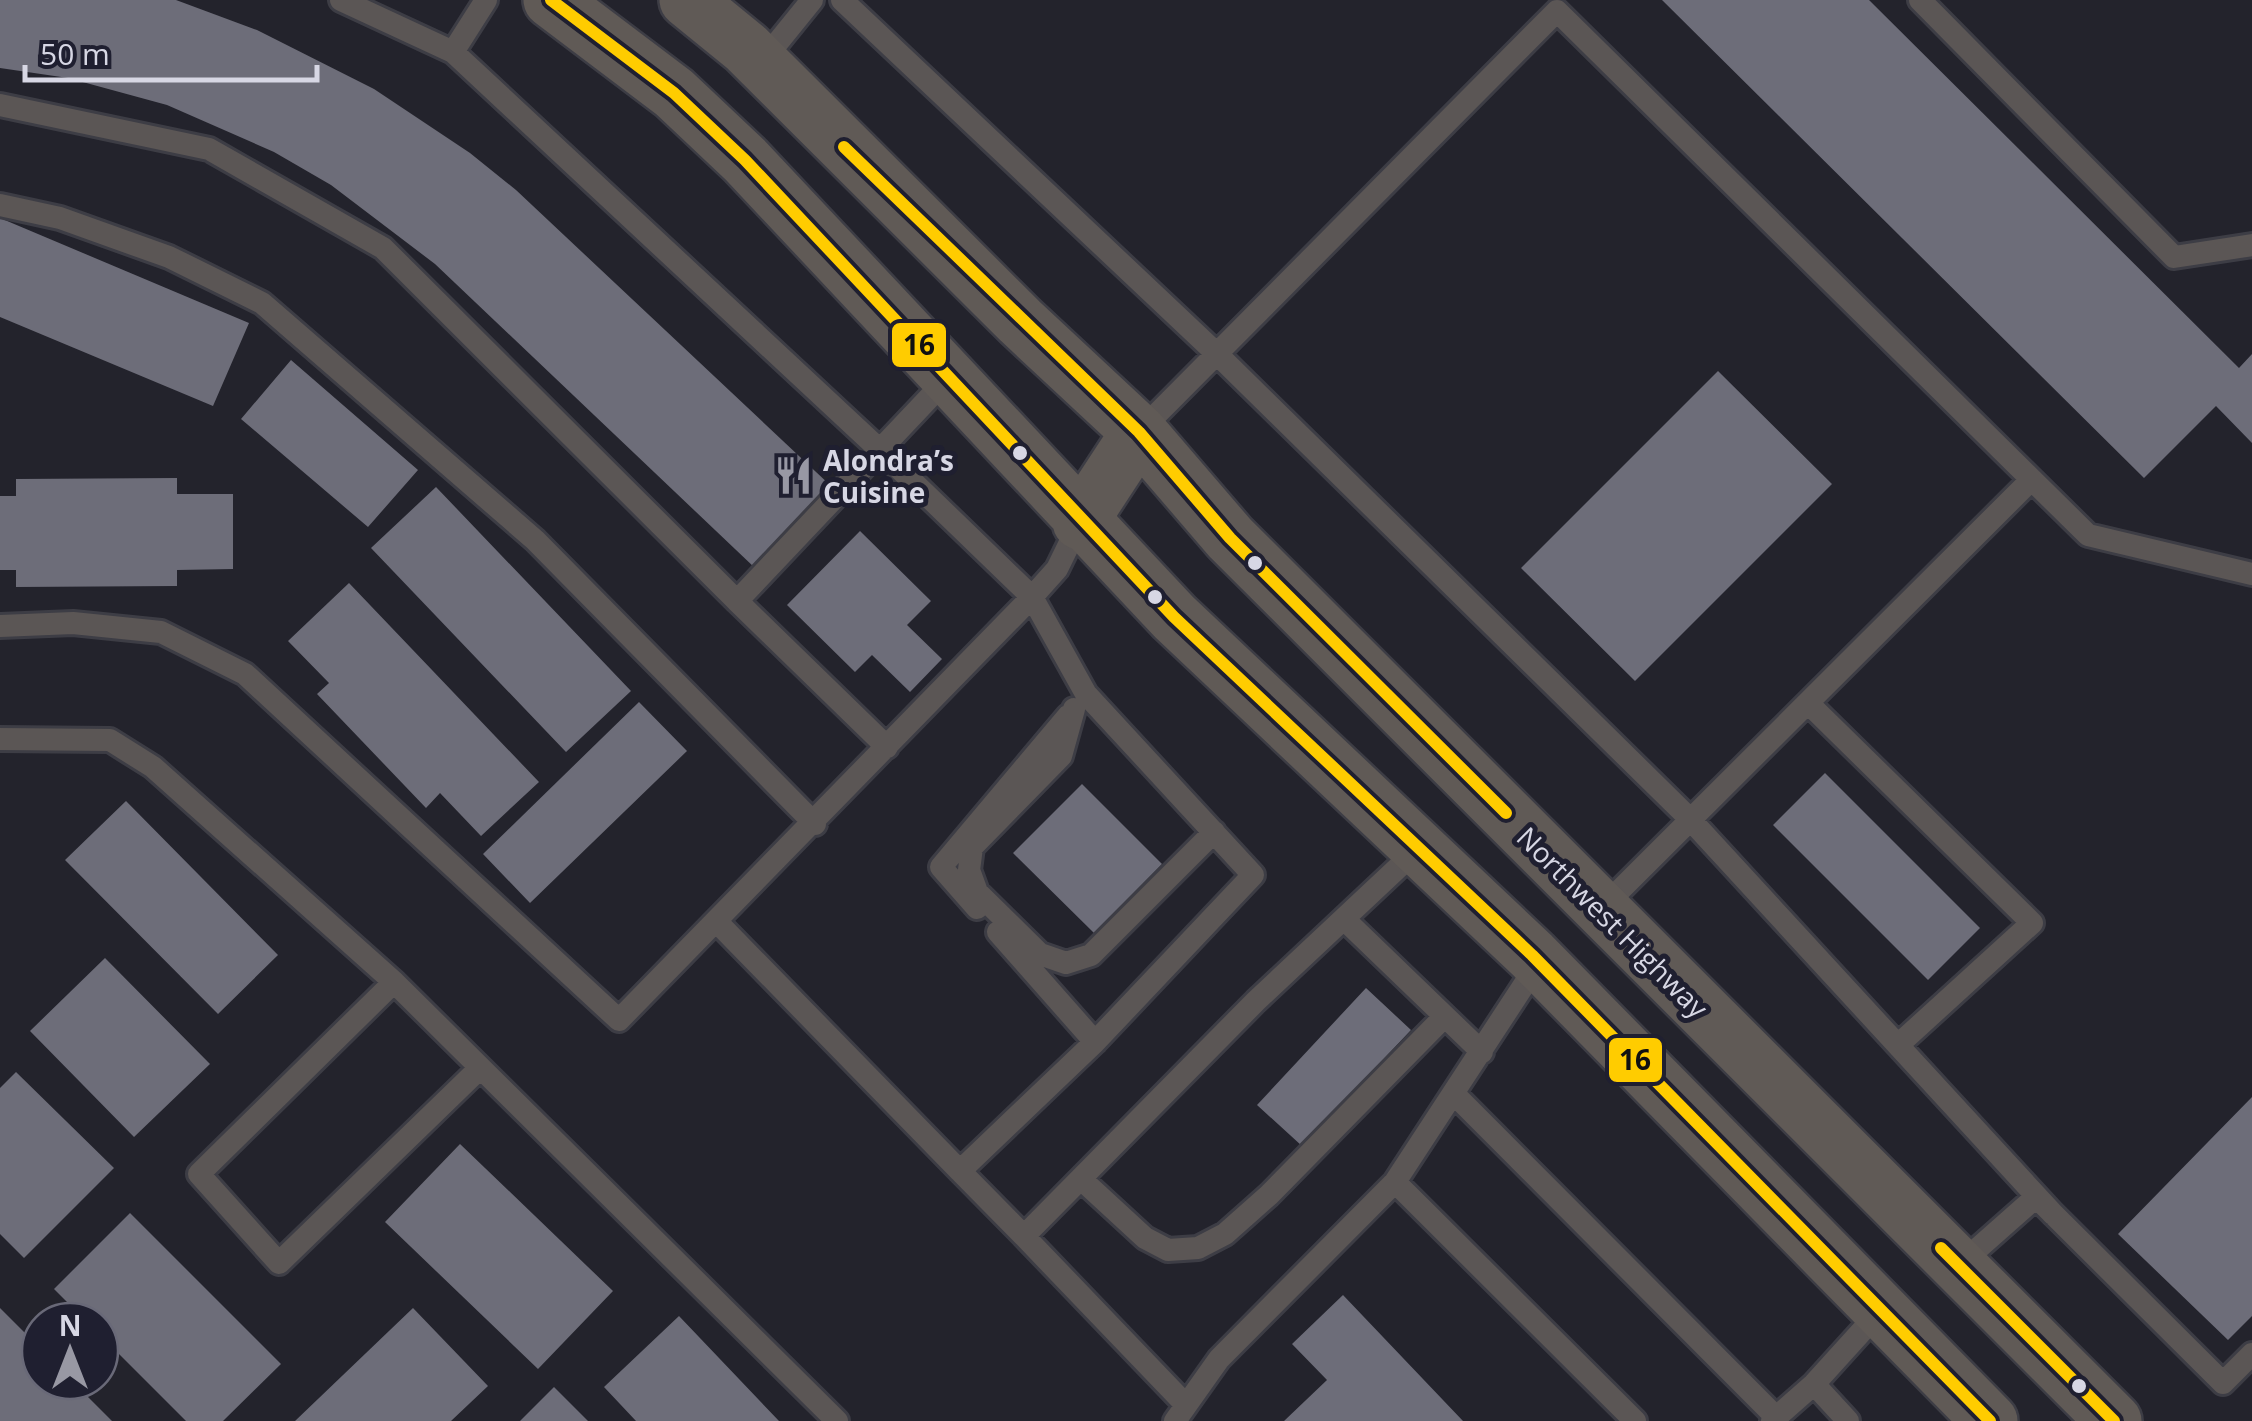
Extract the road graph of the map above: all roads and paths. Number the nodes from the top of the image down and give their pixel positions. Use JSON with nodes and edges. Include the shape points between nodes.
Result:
{"nodes":[{"id":1,"x":341,"y":0,"type":"edge"},
{"id":2,"x":486,"y":0,"type":"edge"},
{"id":3,"x":551,"y":0,"type":"edge"},
{"id":4,"x":687,"y":0,"type":"edge"},
{"id":5,"x":812,"y":0,"type":"edge"},
{"id":6,"x":842,"y":0,"type":"edge"},
{"id":7,"x":1920,"y":0,"type":"edge"},
{"id":8,"x":1549,"y":6,"type":"edge"},
{"id":9,"x":453,"y":52,"type":"junction"},
{"id":10,"x":761,"y":63,"type":"junction"},
{"id":11,"x":0,"y":105,"type":"edge"},
{"id":12,"x":0,"y":205,"type":"edge"},
{"id":13,"x":2252,"y":246,"type":"edge"},
{"id":14,"x":1217,"y":354,"type":"junction"},
{"id":15,"x":947,"y":379,"type":"junction"},
{"id":16,"x":1140,"y":432,"type":"junction"},
{"id":17,"x":880,"y":450,"type":"junction"},
{"id":18,"x":2031,"y":480,"type":"junction"},
{"id":19,"x":1080,"y":522,"type":"junction"},
{"id":20,"x":2252,"y":574,"type":"edge"},
{"id":21,"x":1032,"y":597,"type":"junction"},
{"id":22,"x":737,"y":600,"type":"junction"},
{"id":23,"x":0,"y":626,"type":"edge"},
{"id":24,"x":1080,"y":701,"type":"junction"},
{"id":25,"x":1808,"y":703,"type":"junction"},
{"id":26,"x":0,"y":740,"type":"edge"},
{"id":27,"x":887,"y":747,"type":"junction"},
{"id":28,"x":1688,"y":817,"type":"junction"},
{"id":29,"x":815,"y":824,"type":"junction"},
{"id":30,"x":1214,"y":832,"type":"junction"},
{"id":31,"x":1419,"y":848,"type":"junction"},
{"id":32,"x":1600,"y":910,"type":"junction"},
{"id":33,"x":1344,"y":919,"type":"junction"},
{"id":34,"x":717,"y":922,"type":"junction"},
{"id":35,"x":1539,"y":962,"type":"junction"},
{"id":36,"x":394,"y":982,"type":"junction"},
{"id":37,"x":1444,"y":1018,"type":"junction"},
{"id":38,"x":1095,"y":1042,"type":"junction"},
{"id":39,"x":1898,"y":1044,"type":"junction"},
{"id":40,"x":1482,"y":1052,"type":"junction"},
{"id":41,"x":479,"y":1069,"type":"junction"},
{"id":42,"x":1455,"y":1095,"type":"junction"},
{"id":43,"x":960,"y":1172,"type":"junction"},
{"id":44,"x":1081,"y":1179,"type":"junction"},
{"id":45,"x":1395,"y":1182,"type":"junction"},
{"id":46,"x":2054,"y":1214,"type":"junction"},
{"id":47,"x":1024,"y":1236,"type":"junction"},
{"id":48,"x":1958,"y":1266,"type":"junction"},
{"id":49,"x":1881,"y":1310,"type":"junction"},
{"id":50,"x":2252,"y":1354,"type":"edge"},
{"id":51,"x":1814,"y":1384,"type":"junction"},
{"id":52,"x":1180,"y":1413,"type":"edge"},
{"id":53,"x":1774,"y":1419,"type":"edge"},
{"id":54,"x":837,"y":1421,"type":"edge"},
{"id":55,"x":1636,"y":1421,"type":"edge"},
{"id":56,"x":1848,"y":1421,"type":"edge"},
{"id":57,"x":1990,"y":1421,"type":"edge"},
{"id":58,"x":2114,"y":1421,"type":"edge"}],
"edges":[{"from":1,"to":9,"type":"lane"},
{"from":2,"to":9,"type":"lane"},
{"from":3,"to":15,"type":"main road","via":[[674,93],[745,160]]},
{"from":4,"to":10,"type":"main road","name":"Northwest Highway"},
{"from":5,"to":10,"type":"lane"},
{"from":6,"to":14,"type":"lane"},
{"from":7,"to":13,"type":"lane","via":[[2174,257]]},
{"from":8,"to":14,"type":"lane"},
{"from":8,"to":18,"type":"lane"},
{"from":9,"to":17,"type":"lane"},
{"from":10,"to":16,"type":"main road","name":"Northwest Highway"},
{"from":11,"to":22,"type":"lane","via":[[209,149],[383,248]]},
{"from":12,"to":29,"type":"lane","via":[[60,218],[169,257],[262,303],[535,540]]},
{"from":14,"to":16,"type":"lane"},
{"from":14,"to":28,"type":"lane"},
{"from":15,"to":17,"type":"lane"},
{"from":15,"to":19,"type":"main road"},
{"from":16,"to":19,"type":"main road"},
{"from":16,"to":32,"type":"main road","name":"Northwest Highway","via":[[1230,538]]},
{"from":17,"to":21,"type":"lane"},
{"from":17,"to":22,"type":"lane"},
{"from":18,"to":20,"type":"lane","via":[[2088,535]]},
{"from":18,"to":25,"type":"lane"},
{"from":19,"to":21,"type":"lane","via":[[1057,569]]},
{"from":19,"to":31,"type":"main road"},
{"from":21,"to":24,"type":"lane"},
{"from":21,"to":27,"type":"lane"},
{"from":22,"to":27,"type":"lane"},
{"from":23,"to":34,"type":"lane","via":[[72,623],[160,632],[245,674],[619,1020]]},
{"from":24,"to":30,"type":"lane"},
{"from":24,"to":30,"type":"lane","via":[[1061,756],[972,847],[969,870],[977,892],[1040,954],[1066,963],[1092,955]]},
{"from":24,"to":38,"type":"lane","via":[[940,867]]},
{"from":25,"to":28,"type":"lane"},
{"from":25,"to":39,"type":"lane","via":[[2032,923]]},
{"from":26,"to":36,"type":"lane","via":[[110,740],[154,767]]},
{"from":27,"to":29,"type":"lane"},
{"from":28,"to":32,"type":"lane"},
{"from":28,"to":39,"type":"lane"},
{"from":29,"to":34,"type":"lane"},
{"from":30,"to":38,"type":"lane","via":[[1253,875]]},
{"from":31,"to":33,"type":"lane"},
{"from":31,"to":35,"type":"main road"},
{"from":32,"to":35,"type":"main road"},
{"from":32,"to":48,"type":"main road","name":"Northwest Highway"},
{"from":33,"to":37,"type":"lane"},
{"from":33,"to":44,"type":"lane"},
{"from":34,"to":43,"type":"lane"},
{"from":35,"to":40,"type":"lane"},
{"from":35,"to":49,"type":"main road"},
{"from":36,"to":41,"type":"lane"},
{"from":36,"to":41,"type":"lane","via":[[199,1174],[278,1264]]},
{"from":37,"to":40,"type":"lane"},
{"from":37,"to":44,"type":"lane","via":[[1269,1196],[1198,1248],[1168,1250],[1145,1238]]},
{"from":38,"to":43,"type":"lane"},
{"from":39,"to":46,"type":"lane"},
{"from":40,"to":42,"type":"lane"},
{"from":41,"to":54,"type":"lane"},
{"from":42,"to":45,"type":"lane"},
{"from":42,"to":53,"type":"lane"},
{"from":43,"to":47,"type":"lane"},
{"from":44,"to":47,"type":"lane"},
{"from":45,"to":52,"type":"lane","via":[[1219,1359]]},
{"from":45,"to":55,"type":"lane"},
{"from":46,"to":48,"type":"lane","via":[[2036,1197]]},
{"from":46,"to":50,"type":"lane","via":[[2223,1383]]},
{"from":47,"to":52,"type":"lane"},
{"from":48,"to":58,"type":"main road","name":"Northwest Highway"},
{"from":49,"to":51,"type":"lane"},
{"from":49,"to":57,"type":"main road"},
{"from":51,"to":53,"type":"lane"},
{"from":51,"to":56,"type":"lane"}]}
